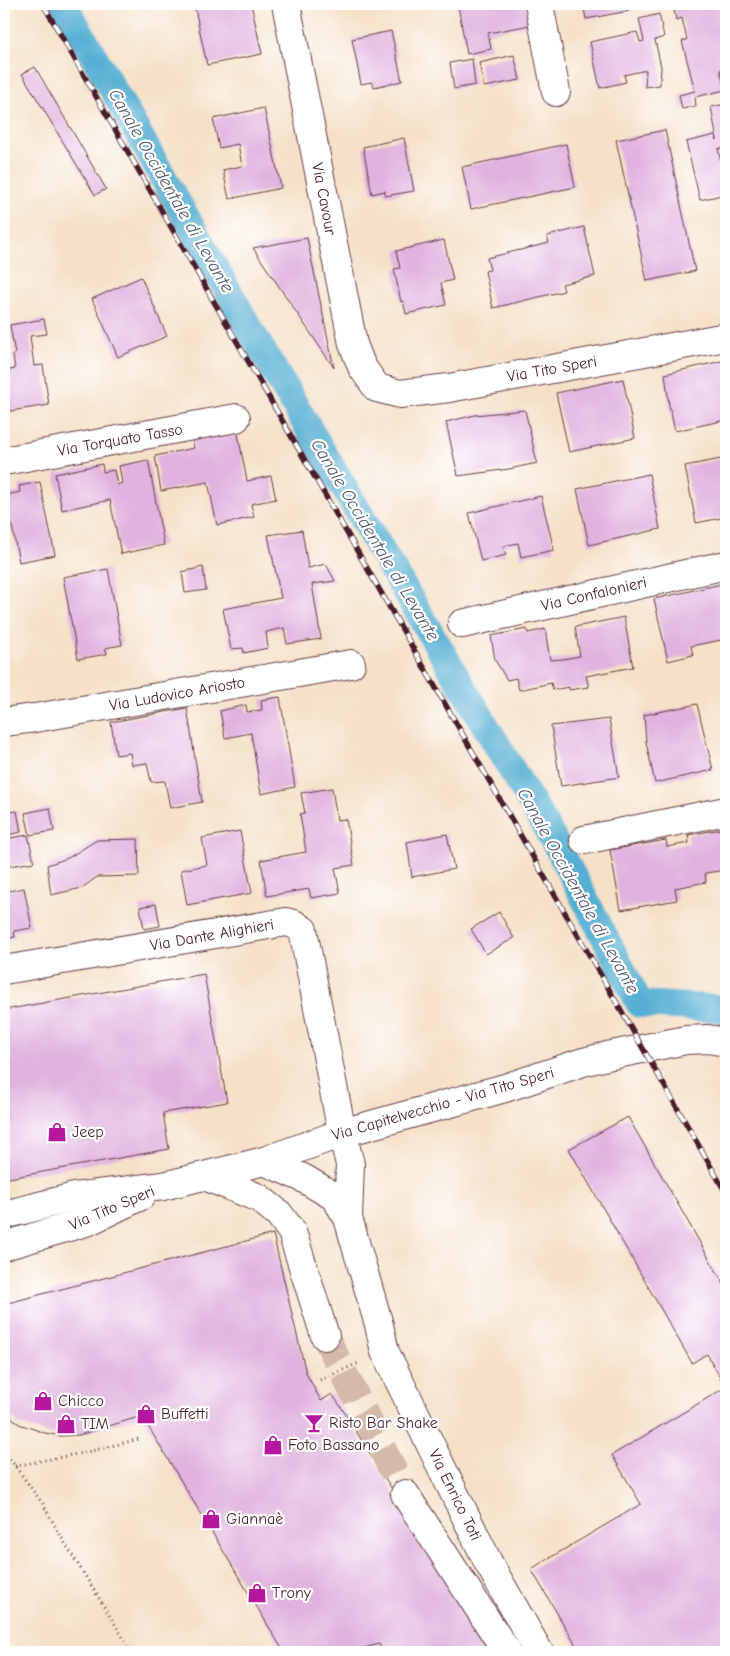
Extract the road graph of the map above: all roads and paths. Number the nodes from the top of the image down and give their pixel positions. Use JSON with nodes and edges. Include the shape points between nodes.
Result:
{"nodes":[{"id":1,"x":286,"y":4,"type":"edge"},
{"id":2,"x":540,"y":4,"type":"edge"},
{"id":3,"x":556,"y":92,"type":"dead end"},
{"id":4,"x":726,"y":337,"type":"edge"},
{"id":5,"x":377,"y":388,"type":"joint"},
{"id":6,"x":236,"y":418,"type":"dead end"},
{"id":7,"x":4,"y":461,"type":"edge"},
{"id":8,"x":726,"y":565,"type":"edge"},
{"id":9,"x":462,"y":624,"type":"dead end"},
{"id":10,"x":350,"y":664,"type":"dead end"},
{"id":11,"x":4,"y":722,"type":"edge"},
{"id":12,"x":726,"y":812,"type":"edge"},
{"id":13,"x":584,"y":840,"type":"dead end"},
{"id":14,"x":4,"y":970,"type":"edge"},
{"id":15,"x":726,"y":1042,"type":"edge"},
{"id":16,"x":342,"y":1133,"type":"junction"},
{"id":17,"x":264,"y":1161,"type":"junction"},
{"id":18,"x":205,"y":1176,"type":"junction"},
{"id":19,"x":163,"y":1186,"type":"junction"},
{"id":20,"x":4,"y":1215,"type":"edge"},
{"id":21,"x":348,"y":1218,"type":"junction"},
{"id":22,"x":4,"y":1246,"type":"edge"},
{"id":23,"x":325,"y":1336,"type":"tunnel mouth"},
{"id":24,"x":384,"y":1352,"type":"junction"},
{"id":25,"x":320,"y":1380,"type":"dead end"},
{"id":26,"x":139,"y":1439,"type":"dead end"},
{"id":27,"x":4,"y":1451,"type":"edge"},
{"id":28,"x":14,"y":1466,"type":"junction"},
{"id":29,"x":405,"y":1494,"type":"tunnel mouth"},
{"id":30,"x":132,"y":1652,"type":"edge"},
{"id":31,"x":507,"y":1652,"type":"edge"},
{"id":32,"x":539,"y":1652,"type":"edge"}],
"edges":[{"from":1,"to":5,"type":"street","name":"Via Cavour","via":[[353,344],[362,367]]},
{"from":2,"to":3,"type":"street"},
{"from":4,"to":5,"type":"street","name":"Via Tito Speri","via":[[449,388],[400,394]]},
{"from":6,"to":7,"type":"street","name":"Via Torquato Tasso"},
{"from":8,"to":9,"type":"street","name":"Via Confalonieri"},
{"from":10,"to":11,"type":"street","name":"Via Ludovico Ariosto"},
{"from":12,"to":13,"type":"street"},
{"from":14,"to":16,"type":"street","name":"Via Dante Alighieri","via":[[286,922],[294,924],[302,930]]},
{"from":15,"to":16,"type":"street","name":"Via Capitelvecchio - Via Tito Speri","via":[[686,1040],[612,1055]]},
{"from":16,"to":17,"type":"street","name":"Via Capitelvecchio - Via Tito Speri"},
{"from":16,"to":21,"type":"street","name":"Via Enrico Toti","via":[[350,1164]]},
{"from":17,"to":18,"type":"street","name":"Via Capitelvecchio - Via Tito Speri"},
{"from":17,"to":21,"type":"street","name":"Via Enrico Toti","via":[[304,1178],[335,1197]]},
{"from":18,"to":19,"type":"street","name":"Via Capitelvecchio - Via Tito Speri"},
{"from":18,"to":23,"type":"street","via":[[260,1198],[279,1214],[292,1232]]},
{"from":19,"to":20,"type":"street","via":[[74,1197]]},
{"from":19,"to":22,"type":"street","name":"Via Tito Speri","via":[[89,1221]]},
{"from":21,"to":24,"type":"street","name":"Via Enrico Toti"},
{"from":24,"to":25,"type":"path"},
{"from":24,"to":32,"type":"street","name":"Via Enrico Toti","via":[[488,1562]]},
{"from":26,"to":28,"type":"path"},
{"from":27,"to":28,"type":"path"},
{"from":28,"to":30,"type":"path","via":[[43,1504]]},
{"from":29,"to":31,"type":"street"}]}
